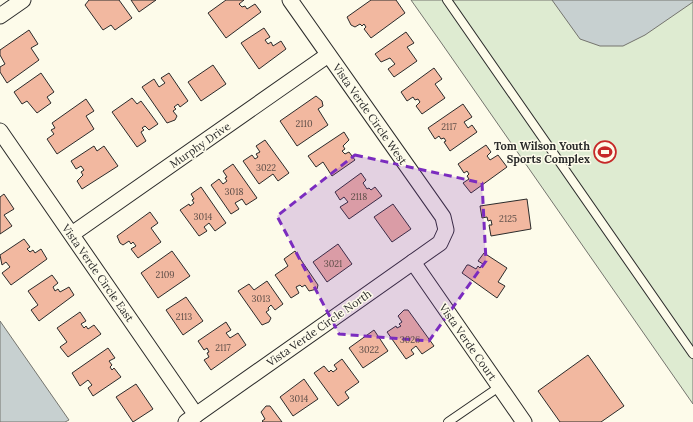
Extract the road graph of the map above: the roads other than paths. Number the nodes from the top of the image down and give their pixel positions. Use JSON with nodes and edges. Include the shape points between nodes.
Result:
{"nodes":[{"id":1,"x":23,"y":0,"type":"edge"},
{"id":2,"x":290,"y":0,"type":"edge"},
{"id":3,"x":447,"y":0,"type":"edge"},
{"id":4,"x":0,"y":16,"type":"edge"},
{"id":5,"x":328,"y":55,"type":"junction"},
{"id":6,"x":0,"y":132,"type":"edge"},
{"id":7,"x":446,"y":230,"type":"joint"},
{"id":8,"x":72,"y":234,"type":"junction"},
{"id":9,"x":413,"y":262,"type":"junction"},
{"id":10,"x":693,"y":354,"type":"edge"},
{"id":11,"x":499,"y":387,"type":"junction"},
{"id":12,"x":191,"y":418,"type":"edge"},
{"id":13,"x":448,"y":422,"type":"edge"},
{"id":14,"x":524,"y":422,"type":"edge"}],
"edges":[{"from":1,"to":4,"type":"street"},
{"from":2,"to":5,"type":"street","name":"Vista Verde Circle West"},
{"from":3,"to":10,"type":"lane"},
{"from":5,"to":7,"type":"street","name":"Vista Verde Circle West","via":[[443,217]]},
{"from":5,"to":8,"type":"street","name":"Murphy Drive"},
{"from":6,"to":8,"type":"street","name":"Vista Verde Circle East"},
{"from":7,"to":9,"type":"street","name":"Vista Verde Circle North","via":[[440,243]]},
{"from":8,"to":12,"type":"street","name":"Vista Verde Circle East"},
{"from":9,"to":11,"type":"street","name":"Vista Verde Court"},
{"from":9,"to":12,"type":"street","name":"Vista Verde Circle North"},
{"from":11,"to":13,"type":"lane"},
{"from":11,"to":14,"type":"street","name":"Vista Verde Court"}]}
